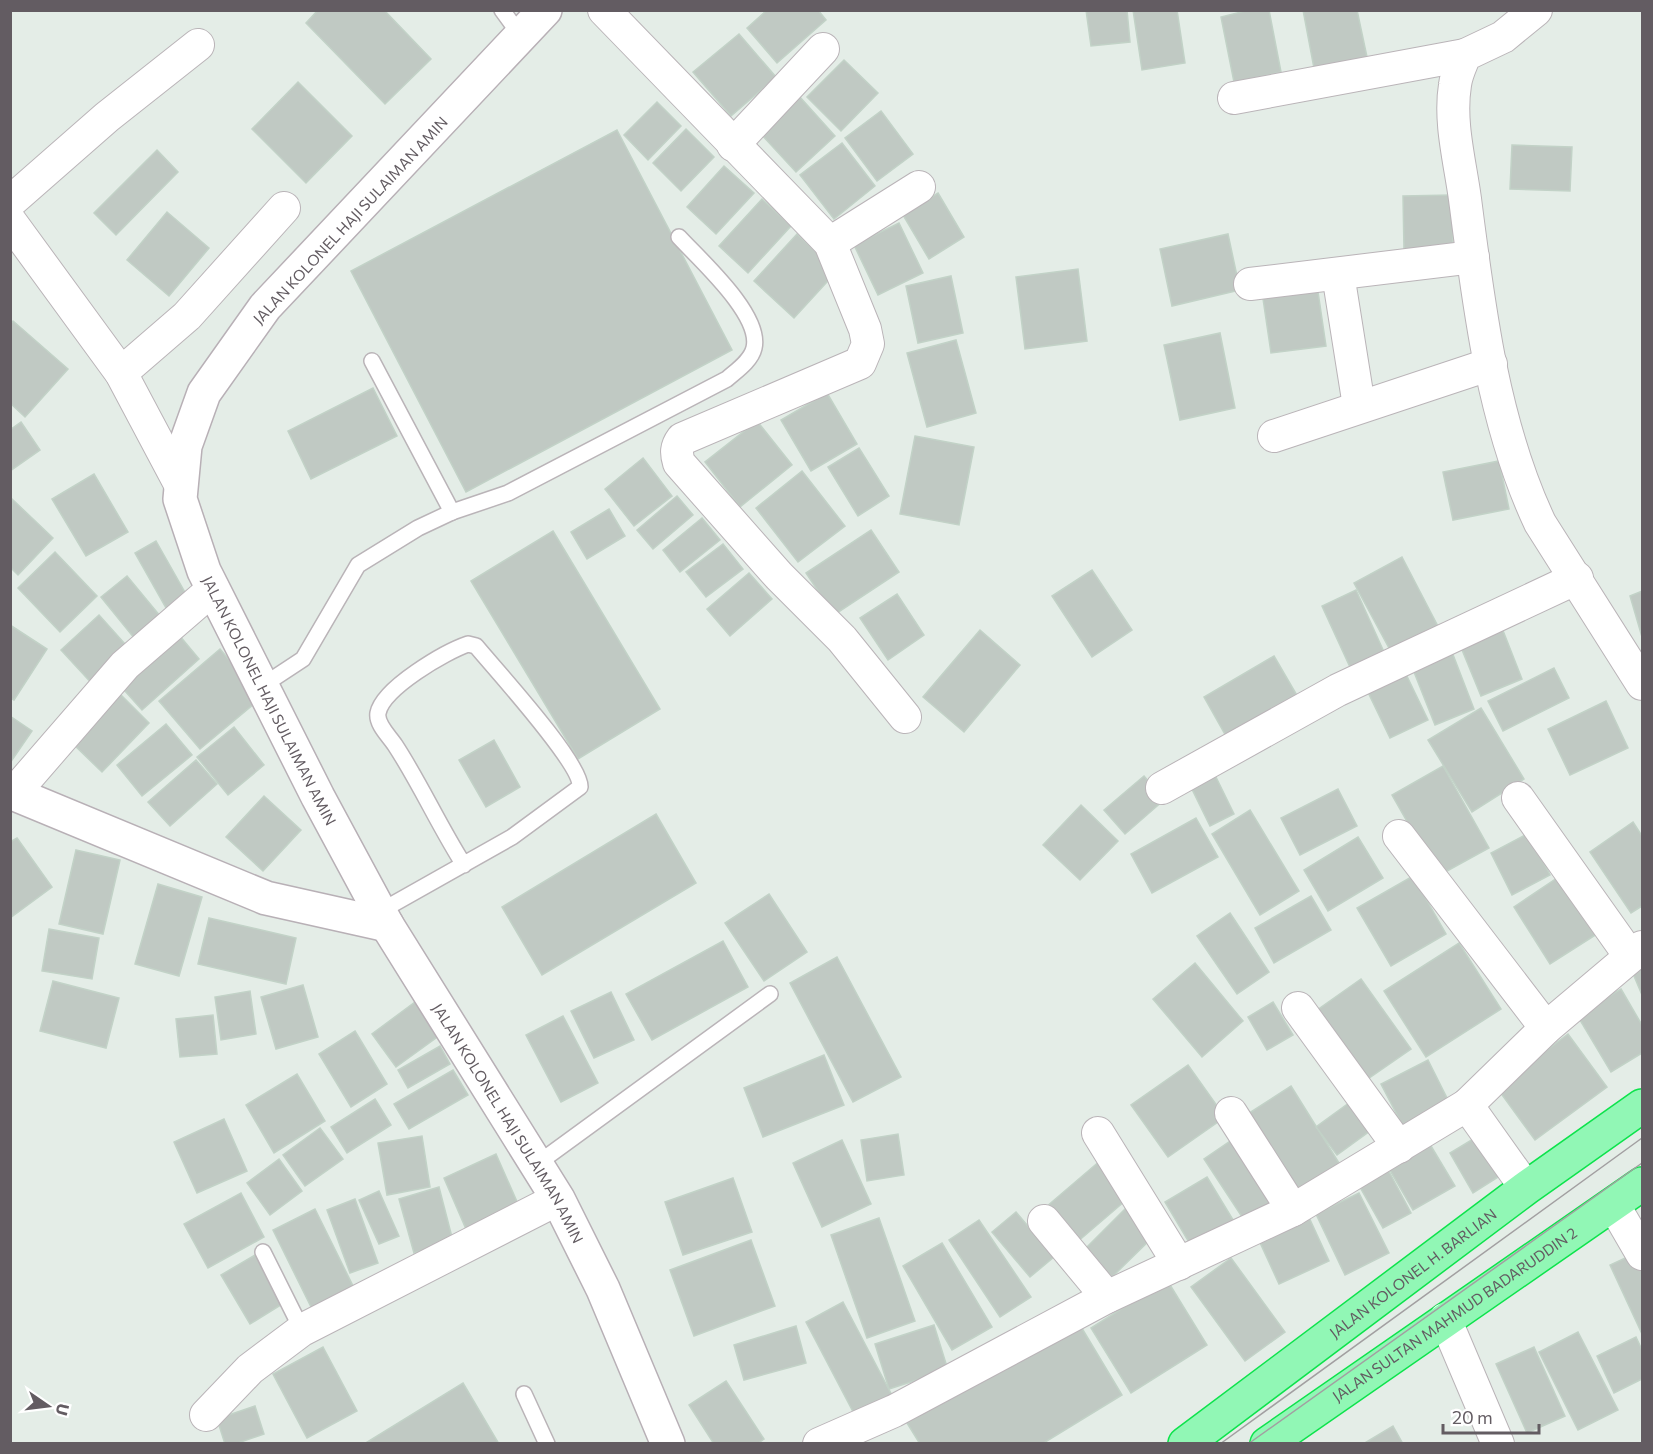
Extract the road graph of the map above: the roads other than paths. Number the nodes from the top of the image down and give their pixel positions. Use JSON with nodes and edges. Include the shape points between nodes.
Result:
{"nodes":[{"id":1,"x":545,"y":10,"type":"edge"},
{"id":2,"x":604,"y":10,"type":"edge"},
{"id":3,"x":1536,"y":10,"type":"edge"},
{"id":4,"x":511,"y":23,"type":"edge"},
{"id":5,"x":198,"y":45,"type":"dead end"},
{"id":6,"x":823,"y":49,"type":"dead end"},
{"id":7,"x":1465,"y":55,"type":"junction"},
{"id":8,"x":1234,"y":98,"type":"dead end"},
{"id":9,"x":733,"y":145,"type":"junction"},
{"id":10,"x":919,"y":187,"type":"dead end"},
{"id":11,"x":10,"y":202,"type":"edge"},
{"id":12,"x":284,"y":208,"type":"dead end"},
{"id":13,"x":10,"y":221,"type":"edge"},
{"id":14,"x":679,"y":237,"type":"dead end"},
{"id":15,"x":830,"y":243,"type":"junction"},
{"id":16,"x":1473,"y":257,"type":"junction"},
{"id":17,"x":1338,"y":274,"type":"junction"},
{"id":18,"x":1250,"y":284,"type":"dead end"},
{"id":19,"x":372,"y":361,"type":"dead end"},
{"id":20,"x":1491,"y":364,"type":"junction"},
{"id":21,"x":122,"y":373,"type":"junction"},
{"id":22,"x":1359,"y":406,"type":"junction"},
{"id":23,"x":1274,"y":436,"type":"dead end"},
{"id":24,"x":181,"y":486,"type":"junction"},
{"id":25,"x":452,"y":512,"type":"junction"},
{"id":26,"x":1577,"y":578,"type":"junction"},
{"id":27,"x":213,"y":589,"type":"junction"},
{"id":28,"x":1642,"y":684,"type":"edge"},
{"id":29,"x":262,"y":686,"type":"junction"},
{"id":30,"x":905,"y":717,"type":"dead end"},
{"id":31,"x":1162,"y":788,"type":"dead end"},
{"id":32,"x":15,"y":798,"type":"edge"},
{"id":33,"x":1518,"y":798,"type":"dead end"},
{"id":34,"x":1399,"y":836,"type":"dead end"},
{"id":35,"x":464,"y":865,"type":"junction"},
{"id":36,"x":383,"y":919,"type":"junction"},
{"id":37,"x":1636,"y":952,"type":"edge"},
{"id":38,"x":770,"y":994,"type":"dead end"},
{"id":39,"x":1298,"y":1008,"type":"dead end"},
{"id":40,"x":1546,"y":1028,"type":"junction"},
{"id":41,"x":1467,"y":1105,"type":"junction"},
{"id":42,"x":1642,"y":1106,"type":"edge"},
{"id":43,"x":1231,"y":1113,"type":"dead end"},
{"id":44,"x":1098,"y":1133,"type":"dead end"},
{"id":45,"x":1399,"y":1147,"type":"junction"},
{"id":46,"x":537,"y":1164,"type":"junction"},
{"id":47,"x":1642,"y":1184,"type":"edge"},
{"id":48,"x":1527,"y":1188,"type":"junction"},
{"id":49,"x":558,"y":1199,"type":"junction"},
{"id":50,"x":1613,"y":1204,"type":"junction"},
{"id":51,"x":1293,"y":1210,"type":"junction"},
{"id":52,"x":1044,"y":1221,"type":"dead end"},
{"id":53,"x":263,"y":1252,"type":"dead end"},
{"id":54,"x":1642,"y":1254,"type":"edge"},
{"id":55,"x":1179,"y":1264,"type":"junction"},
{"id":56,"x":1107,"y":1297,"type":"junction"},
{"id":57,"x":1445,"y":1319,"type":"junction"},
{"id":58,"x":303,"y":1330,"type":"junction"},
{"id":59,"x":524,"y":1394,"type":"dead end"},
{"id":60,"x":206,"y":1415,"type":"dead end"},
{"id":61,"x":547,"y":1443,"type":"edge"},
{"id":62,"x":668,"y":1443,"type":"edge"},
{"id":63,"x":819,"y":1443,"type":"edge"},
{"id":64,"x":1185,"y":1443,"type":"edge"},
{"id":65,"x":1267,"y":1443,"type":"edge"},
{"id":66,"x":1498,"y":1443,"type":"edge"}],
"edges":[{"from":1,"to":4,"type":"street","name":"JALAN KOLONEL HAJI SULAIMAN AMIN"},
{"from":2,"to":9,"type":"street"},
{"from":3,"to":7,"type":"street","via":[[1503,37]]},
{"from":4,"to":24,"type":"street","name":"JALAN KOLONEL HAJI SULAIMAN AMIN","via":[[265,307],[204,393],[185,446]]},
{"from":5,"to":11,"type":"street","via":[[106,117]]},
{"from":6,"to":9,"type":"street"},
{"from":7,"to":8,"type":"street"},
{"from":7,"to":16,"type":"street","via":[[1455,84],[1454,117]]},
{"from":9,"to":15,"type":"street"},
{"from":10,"to":15,"type":"street"},
{"from":12,"to":21,"type":"street","via":[[187,316]]},
{"from":13,"to":21,"type":"street"},
{"from":14,"to":25,"type":"lane","via":[[741,306],[752,324],[754,347],[744,364],[727,379],[508,493]]},
{"from":15,"to":30,"type":"street","via":[[865,329],[868,344],[860,363],[682,439],[677,455],[779,576],[842,639]]},
{"from":16,"to":17,"type":"street"},
{"from":16,"to":20,"type":"street"},
{"from":17,"to":18,"type":"street"},
{"from":17,"to":22,"type":"street"},
{"from":19,"to":25,"type":"lane"},
{"from":20,"to":22,"type":"street"},
{"from":20,"to":26,"type":"street","via":[[1527,494],[1540,523]]},
{"from":21,"to":24,"type":"street"},
{"from":22,"to":23,"type":"street"},
{"from":24,"to":27,"type":"street","name":"JALAN KOLONEL HAJI SULAIMAN AMIN","via":[[180,499]]},
{"from":25,"to":29,"type":"lane","via":[[358,565],[303,659]]},
{"from":26,"to":28,"type":"street"},
{"from":26,"to":31,"type":"street","via":[[1338,690]]},
{"from":27,"to":29,"type":"street","name":"JALAN KOLONEL HAJI SULAIMAN AMIN"},
{"from":27,"to":32,"type":"street","via":[[125,665]]},
{"from":29,"to":36,"type":"street","name":"JALAN KOLONEL HAJI SULAIMAN AMIN"},
{"from":32,"to":36,"type":"street","via":[[266,898]]},
{"from":33,"to":37,"type":"street"},
{"from":34,"to":40,"type":"street"},
{"from":35,"to":35,"type":"lane","via":[[379,722],[378,713],[383,702],[415,672],[468,644],[476,646],[559,746],[580,783],[577,792],[522,831]]},
{"from":35,"to":36,"type":"lane"},
{"from":36,"to":46,"type":"street","name":"JALAN KOLONEL HAJI SULAIMAN AMIN"},
{"from":37,"to":40,"type":"street"},
{"from":38,"to":46,"type":"lane"},
{"from":39,"to":45,"type":"street"},
{"from":40,"to":41,"type":"street"},
{"from":41,"to":45,"type":"street"},
{"from":41,"to":48,"type":"street"},
{"from":42,"to":48,"type":"highway","name":"JALAN KOLONEL H. BARLIAN"},
{"from":43,"to":51,"type":"street"},
{"from":44,"to":55,"type":"street"},
{"from":45,"to":51,"type":"street"},
{"from":46,"to":49,"type":"street","name":"JALAN KOLONEL HAJI SULAIMAN AMIN"},
{"from":47,"to":50,"type":"highway","name":"JALAN SULTAN MAHMUD BADARUDDIN 2"},
{"from":48,"to":64,"type":"highway","name":"JALAN KOLONEL H. BARLIAN"},
{"from":49,"to":58,"type":"street"},
{"from":49,"to":62,"type":"street","name":"JALAN KOLONEL HAJI SULAIMAN AMIN","via":[[603,1289]]},
{"from":50,"to":54,"type":"street"},
{"from":50,"to":57,"type":"highway","name":"JALAN SULTAN MAHMUD BADARUDDIN 2"},
{"from":51,"to":55,"type":"street"},
{"from":52,"to":56,"type":"street"},
{"from":53,"to":58,"type":"lane"},
{"from":55,"to":56,"type":"street"},
{"from":56,"to":63,"type":"street","via":[[894,1411]]},
{"from":57,"to":65,"type":"highway","name":"JALAN SULTAN MAHMUD BADARUDDIN 2"},
{"from":57,"to":66,"type":"street"},
{"from":58,"to":60,"type":"street","via":[[250,1369]]},
{"from":59,"to":61,"type":"lane"}]}
